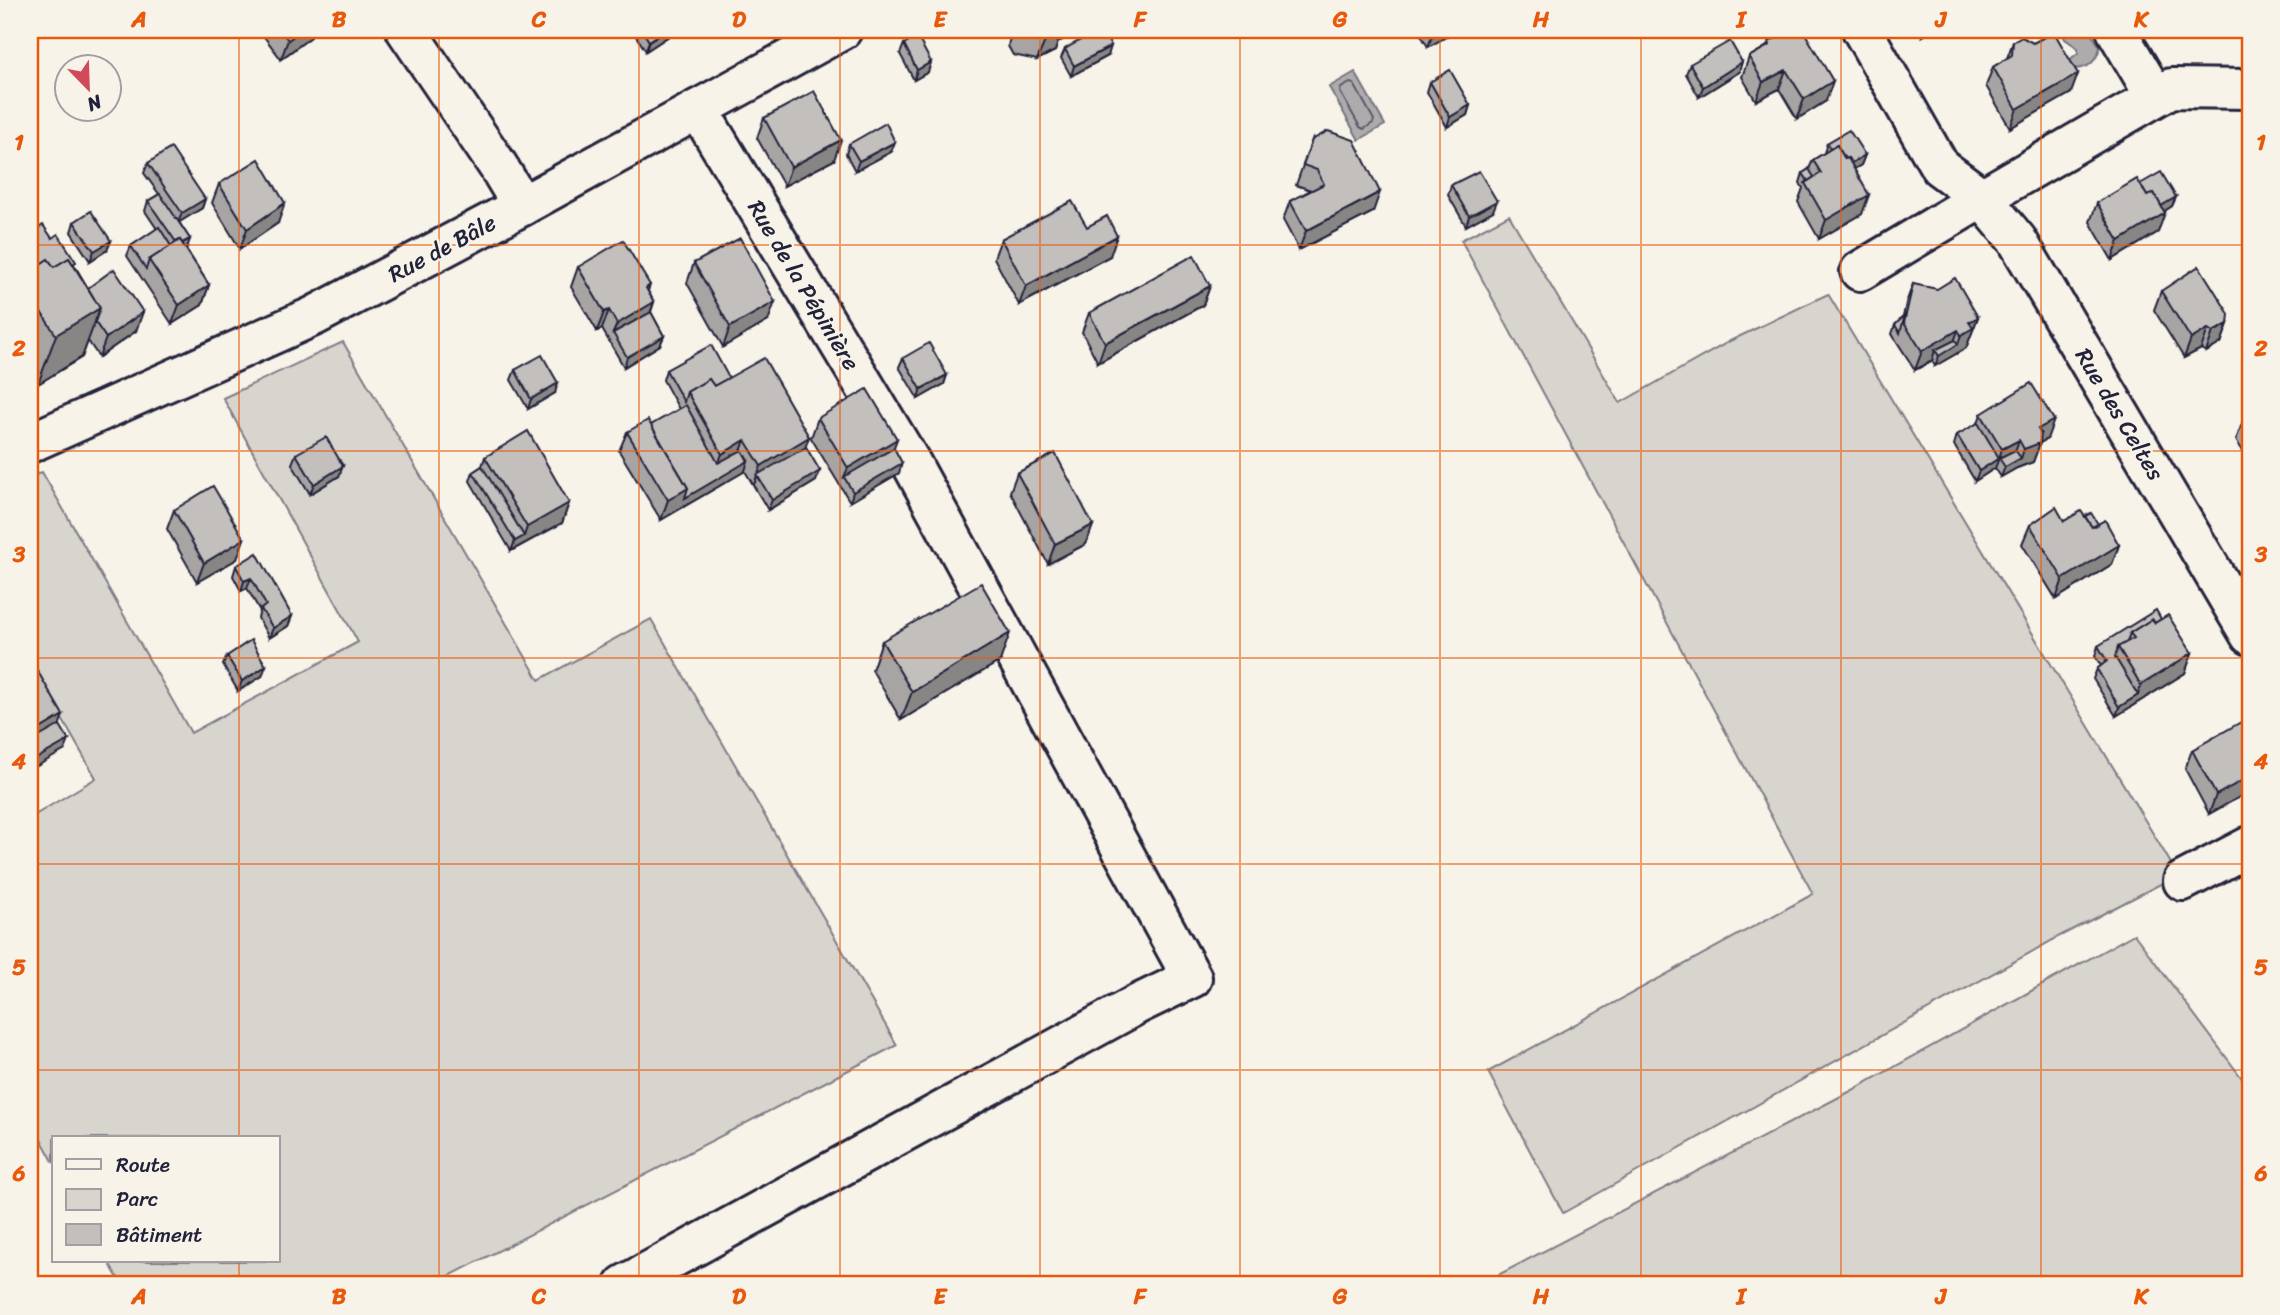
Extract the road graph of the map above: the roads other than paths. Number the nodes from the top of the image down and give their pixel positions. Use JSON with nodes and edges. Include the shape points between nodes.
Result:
{"nodes":[{"id":1,"x":406,"y":30,"type":"edge"},
{"id":2,"x":842,"y":30,"type":"edge"},
{"id":3,"x":1862,"y":30,"type":"edge"},
{"id":4,"x":2116,"y":30,"type":"edge"},
{"id":5,"x":2250,"y":89,"type":"edge"},
{"id":6,"x":2155,"y":96,"type":"junction"},
{"id":7,"x":698,"y":108,"type":"junction"},
{"id":8,"x":1982,"y":198,"type":"junction"},
{"id":9,"x":522,"y":206,"type":"junction"},
{"id":10,"x":1860,"y":271,"type":"dead end"},
{"id":11,"x":30,"y":443,"type":"edge"},
{"id":12,"x":2250,"y":635,"type":"edge"},
{"id":13,"x":2250,"y":846,"type":"edge"},
{"id":14,"x":2183,"y":881,"type":"dead end"},
{"id":15,"x":624,"y":1285,"type":"edge"}],
"edges":[{"from":1,"to":9,"type":"street"},
{"from":2,"to":7,"type":"street","name":"Rue de Bâle"},
{"from":3,"to":8,"type":"street","name":"Rue des Celtes","via":[[1940,167]]},
{"from":4,"to":6,"type":"street"},
{"from":5,"to":6,"type":"street","via":[[2171,88]]},
{"from":6,"to":8,"type":"street"},
{"from":7,"to":9,"type":"street","name":"Rue de Bâle"},
{"from":7,"to":15,"type":"street","name":"Rue de la Pépinière","via":[[910,461],[1192,978]]},
{"from":8,"to":10,"type":"street"},
{"from":8,"to":12,"type":"street","name":"Rue des Celtes","via":[[2017,240]]},
{"from":9,"to":11,"type":"street","name":"Rue de Bâle","via":[[314,316]]},
{"from":13,"to":14,"type":"street"}]}
